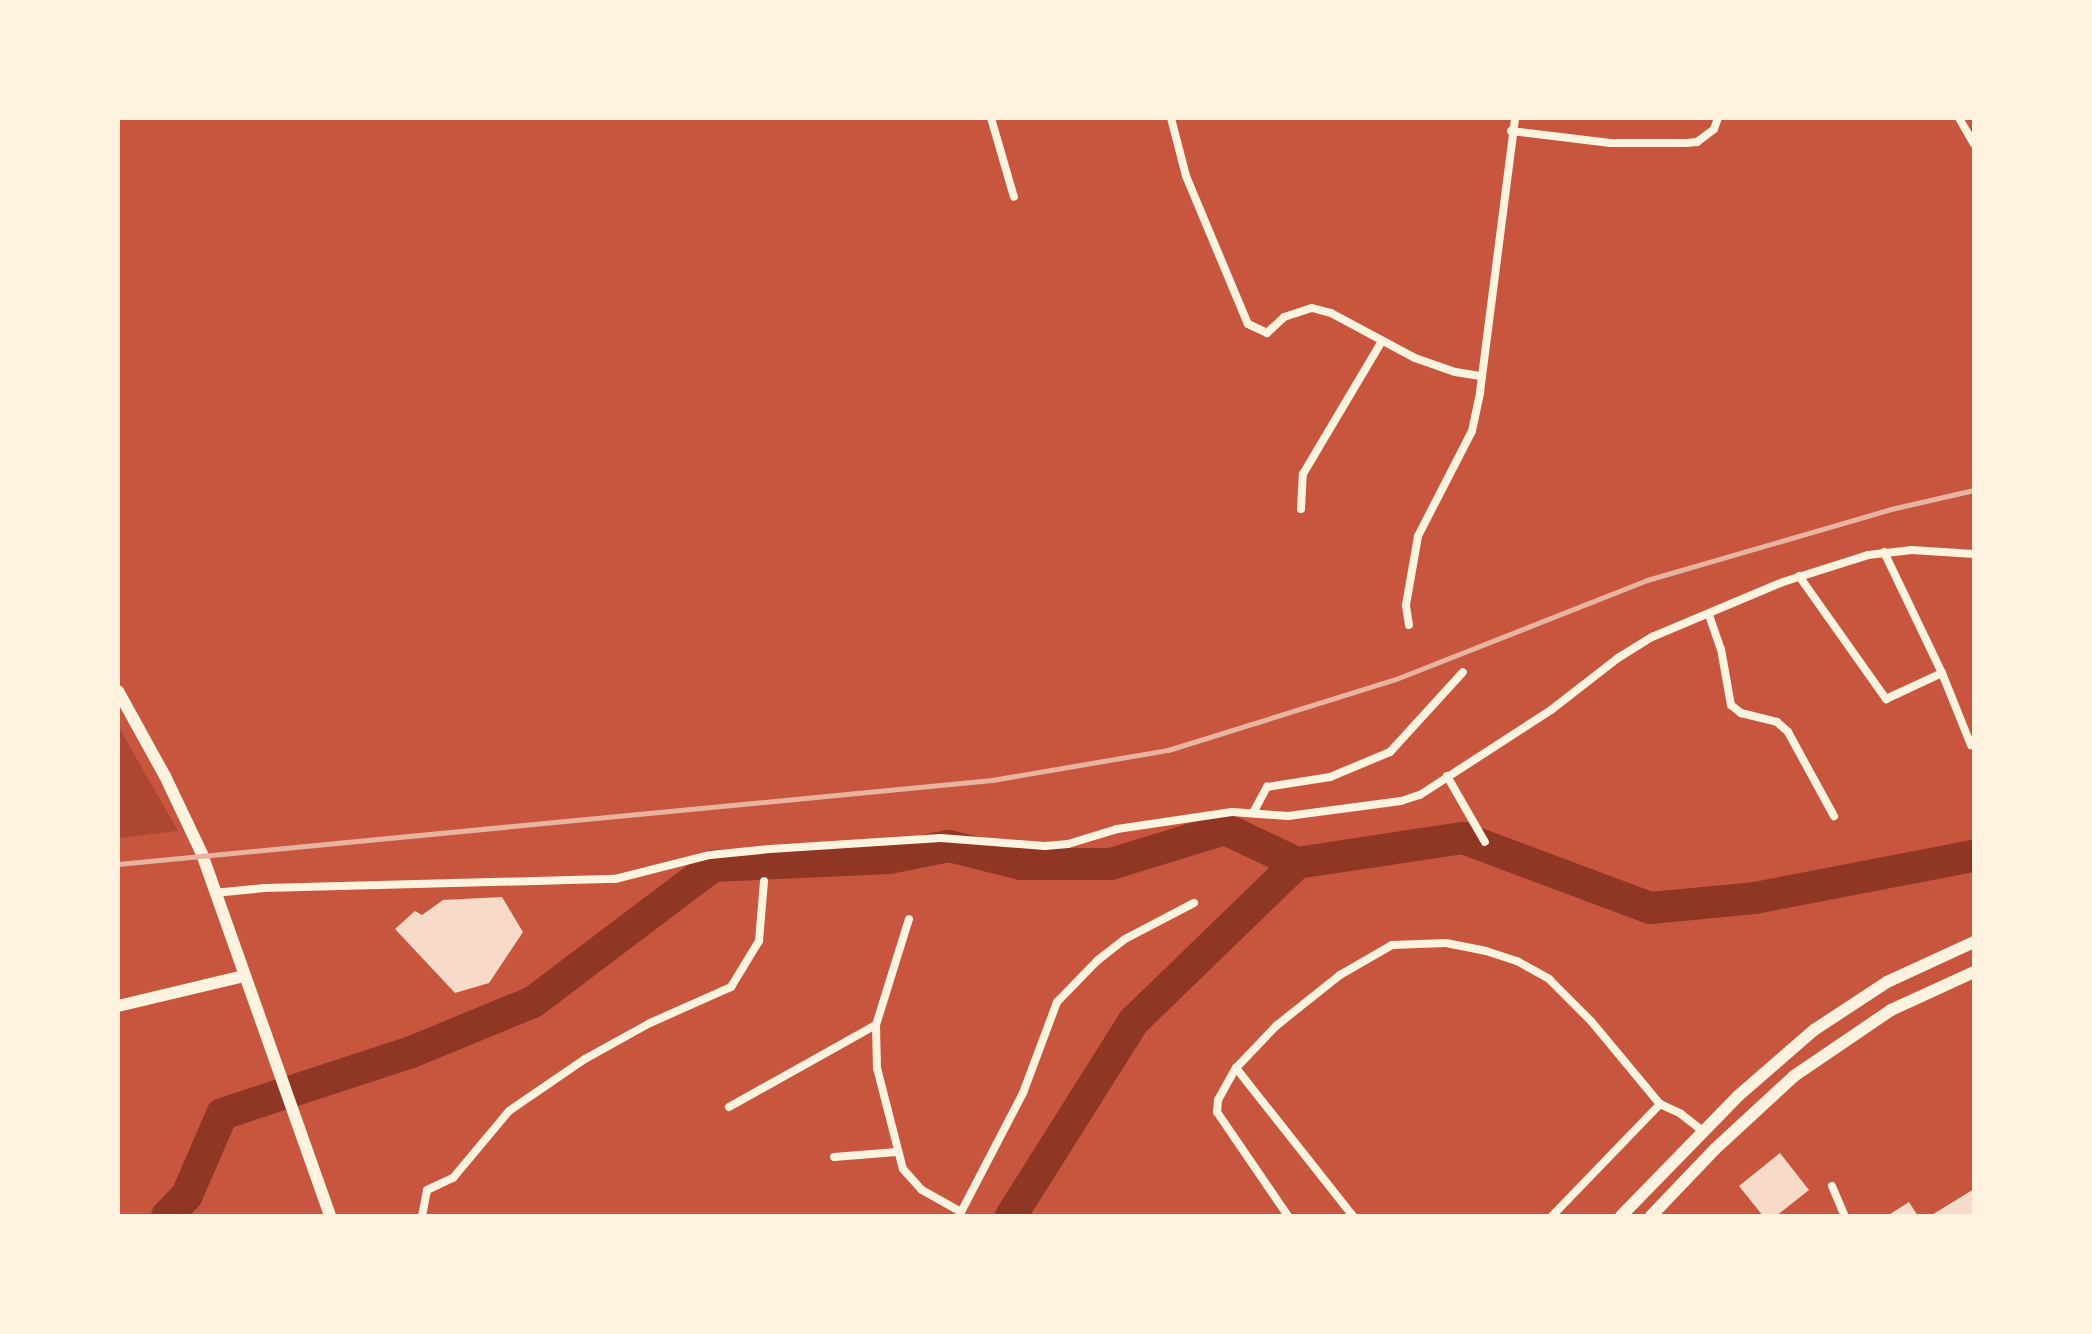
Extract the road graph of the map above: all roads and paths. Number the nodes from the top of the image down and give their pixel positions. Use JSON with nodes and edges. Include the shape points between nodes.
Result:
{"nodes":[{"id":1,"x":991,"y":118,"type":"edge"},
{"id":2,"x":1171,"y":118,"type":"edge"},
{"id":3,"x":1515,"y":118,"type":"edge"},
{"id":4,"x":1718,"y":118,"type":"edge"},
{"id":5,"x":1959,"y":118,"type":"edge"},
{"id":6,"x":1511,"y":131,"type":"junction"},
{"id":7,"x":1974,"y":144,"type":"edge"},
{"id":8,"x":1014,"y":197,"type":"dead end"},
{"id":9,"x":1382,"y":341,"type":"junction"},
{"id":10,"x":1481,"y":376,"type":"junction"},
{"id":11,"x":1301,"y":509,"type":"dead end"},
{"id":12,"x":1884,"y":552,"type":"junction"},
{"id":13,"x":1974,"y":554,"type":"edge"},
{"id":14,"x":1799,"y":576,"type":"junction"},
{"id":15,"x":1709,"y":615,"type":"junction"},
{"id":16,"x":1409,"y":625,"type":"dead end"},
{"id":17,"x":1463,"y":672,"type":"dead end"},
{"id":18,"x":1942,"y":673,"type":"junction"},
{"id":19,"x":118,"y":691,"type":"edge"},
{"id":20,"x":1971,"y":745,"type":"dead end"},
{"id":21,"x":1447,"y":776,"type":"junction"},
{"id":22,"x":1253,"y":813,"type":"junction"},
{"id":23,"x":1834,"y":816,"type":"dead end"},
{"id":24,"x":1485,"y":842,"type":"dead end"},
{"id":25,"x":764,"y":881,"type":"dead end"},
{"id":26,"x":214,"y":893,"type":"junction"},
{"id":27,"x":1194,"y":903,"type":"dead end"},
{"id":28,"x":909,"y":919,"type":"dead end"},
{"id":29,"x":1974,"y":942,"type":"edge"},
{"id":30,"x":1974,"y":972,"type":"edge"},
{"id":31,"x":244,"y":976,"type":"junction"},
{"id":32,"x":118,"y":1006,"type":"edge"},
{"id":33,"x":876,"y":1025,"type":"junction"},
{"id":34,"x":1236,"y":1068,"type":"junction"},
{"id":35,"x":1660,"y":1104,"type":"junction"},
{"id":36,"x":729,"y":1107,"type":"dead end"},
{"id":37,"x":1703,"y":1131,"type":"junction"},
{"id":38,"x":897,"y":1152,"type":"junction"},
{"id":39,"x":834,"y":1157,"type":"dead end"},
{"id":40,"x":1832,"y":1186,"type":"dead end"},
{"id":41,"x":960,"y":1214,"type":"edge"},
{"id":42,"x":330,"y":1216,"type":"edge"},
{"id":43,"x":422,"y":1216,"type":"edge"},
{"id":44,"x":1288,"y":1216,"type":"edge"},
{"id":45,"x":1353,"y":1216,"type":"edge"},
{"id":46,"x":1552,"y":1216,"type":"edge"},
{"id":47,"x":1621,"y":1216,"type":"edge"},
{"id":48,"x":1651,"y":1216,"type":"edge"},
{"id":49,"x":1845,"y":1216,"type":"edge"}],
"edges":[{"from":1,"to":8,"type":"street"},
{"from":2,"to":9,"type":"street","via":[[1186,176],[1248,324],[1267,333],[1284,317],[1312,308]]},
{"from":3,"to":6,"type":"street"},
{"from":4,"to":6,"type":"street","via":[[1714,129],[1697,142],[1686,143],[1610,143]]},
{"from":5,"to":7,"type":"street"},
{"from":6,"to":10,"type":"street"},
{"from":9,"to":10,"type":"street","via":[[1415,358]]},
{"from":9,"to":11,"type":"street","via":[[1303,474]]},
{"from":10,"to":16,"type":"street","via":[[1472,431],[1418,536],[1406,605]]},
{"from":12,"to":13,"type":"street"},
{"from":12,"to":14,"type":"street"},
{"from":12,"to":18,"type":"street"},
{"from":14,"to":15,"type":"street"},
{"from":14,"to":18,"type":"street","via":[[1886,699]]},
{"from":15,"to":21,"type":"street","via":[[1652,637]]},
{"from":15,"to":23,"type":"street","via":[[1731,705],[1741,713],[1777,722],[1788,732]]},
{"from":17,"to":22,"type":"street","via":[[1390,752],[1330,777],[1267,787]]},
{"from":18,"to":20,"type":"street"},
{"from":19,"to":26,"type":"street","via":[[202,854]]},
{"from":21,"to":22,"type":"street","via":[[1401,801],[1288,816]]},
{"from":21,"to":24,"type":"street"},
{"from":22,"to":26,"type":"street","via":[[1117,829],[1045,846],[941,838],[725,853],[615,879]]},
{"from":25,"to":43,"type":"street","via":[[759,941],[731,987],[585,1059],[509,1111],[453,1178],[427,1190]]},
{"from":26,"to":31,"type":"street"},
{"from":27,"to":41,"type":"street","via":[[1125,939],[1057,1002],[1023,1093]]},
{"from":28,"to":33,"type":"street"},
{"from":29,"to":37,"type":"street","via":[[1857,1000],[1774,1064]]},
{"from":30,"to":48,"type":"street","via":[[1891,1010],[1804,1069]]},
{"from":31,"to":32,"type":"street"},
{"from":31,"to":42,"type":"street"},
{"from":33,"to":36,"type":"street"},
{"from":33,"to":38,"type":"street","via":[[877,1068]]},
{"from":34,"to":35,"type":"street","via":[[1276,1026],[1377,951],[1408,943],[1446,943],[1517,961],[1549,979]]},
{"from":34,"to":44,"type":"street","via":[[1217,1112]]},
{"from":34,"to":45,"type":"street"},
{"from":35,"to":37,"type":"street"},
{"from":35,"to":46,"type":"street"},
{"from":37,"to":47,"type":"street"},
{"from":38,"to":39,"type":"street"},
{"from":38,"to":41,"type":"street","via":[[903,1169],[922,1190]]},
{"from":40,"to":49,"type":"street"}]}
